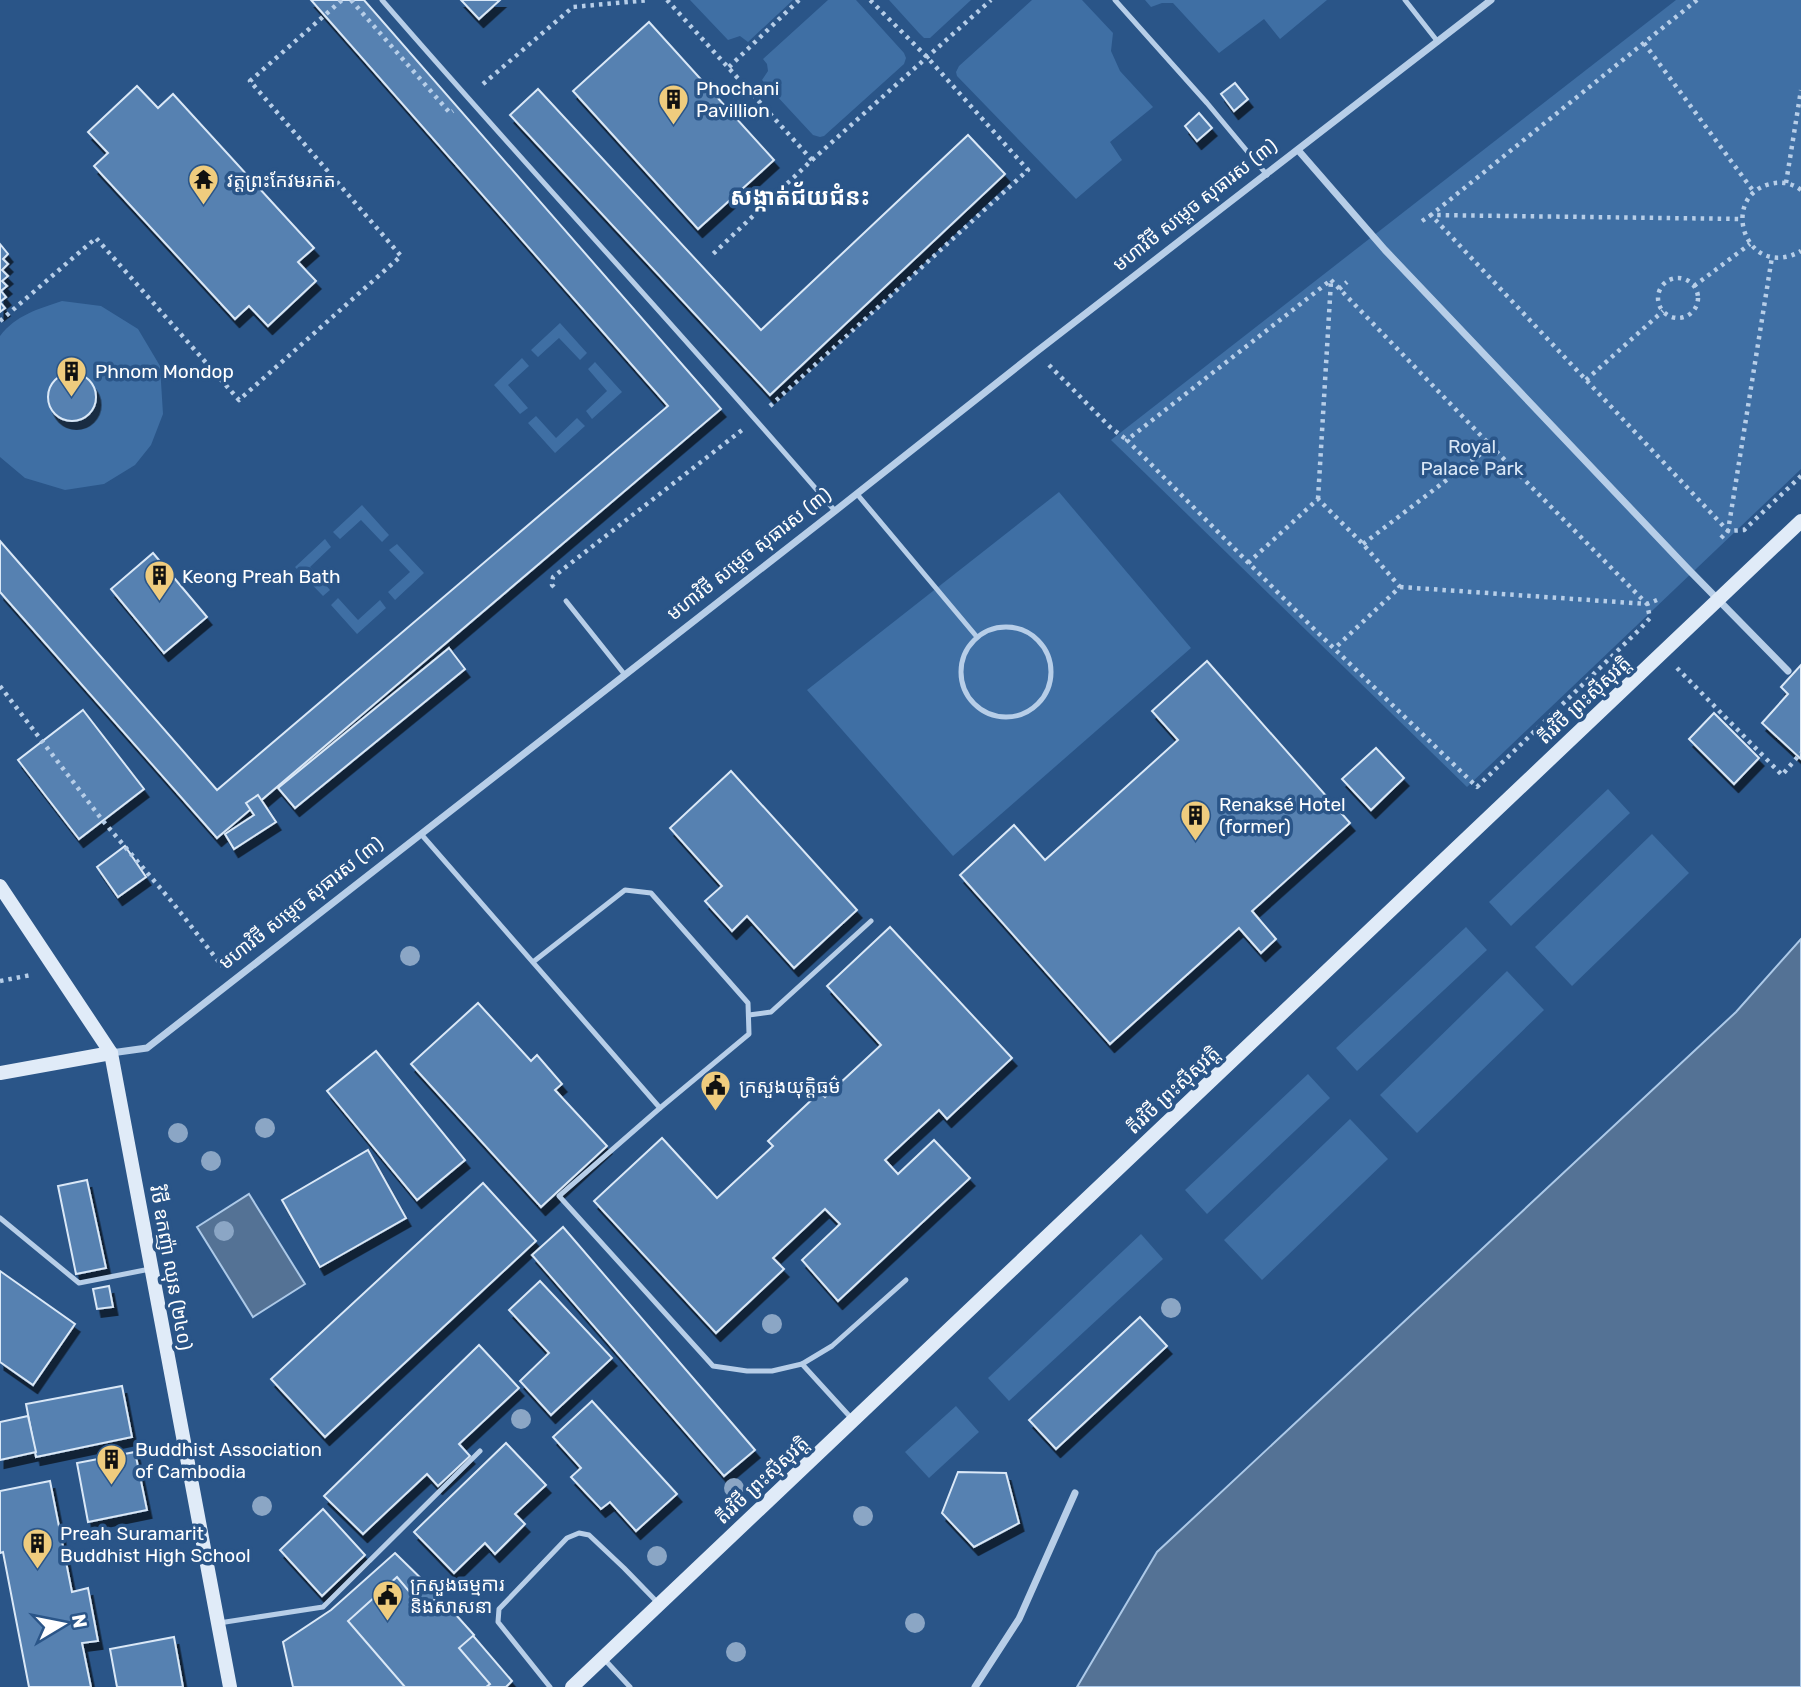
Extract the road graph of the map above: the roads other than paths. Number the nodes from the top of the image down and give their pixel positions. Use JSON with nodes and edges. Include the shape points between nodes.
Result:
{"nodes":[{"id":1,"x":382,"y":0,"type":"edge"},
{"id":2,"x":1115,"y":0,"type":"edge"},
{"id":3,"x":1405,"y":0,"type":"edge"},
{"id":4,"x":1491,"y":0,"type":"edge"},
{"id":5,"x":1438,"y":42,"type":"junction"},
{"id":6,"x":1298,"y":150,"type":"junction"},
{"id":7,"x":1267,"y":175,"type":"junction"},
{"id":8,"x":858,"y":494,"type":"junction"},
{"id":9,"x":835,"y":511,"type":"junction"},
{"id":10,"x":1801,"y":521,"type":"edge"},
{"id":11,"x":1718,"y":599,"type":"junction"},
{"id":12,"x":566,"y":601,"type":"road end"},
{"id":13,"x":977,"y":637,"type":"junction"},
{"id":14,"x":1788,"y":671,"type":"dead end"},
{"id":15,"x":625,"y":675,"type":"junction"},
{"id":16,"x":421,"y":834,"type":"junction"},
{"id":17,"x":0,"y":886,"type":"edge"},
{"id":18,"x":871,"y":921,"type":"dead end"},
{"id":19,"x":533,"y":962,"type":"junction"},
{"id":20,"x":749,"y":1015,"type":"junction"},
{"id":21,"x":111,"y":1054,"type":"junction"},
{"id":22,"x":0,"y":1073,"type":"edge"},
{"id":23,"x":660,"y":1108,"type":"junction"},
{"id":24,"x":0,"y":1218,"type":"edge"},
{"id":25,"x":151,"y":1269,"type":"junction"},
{"id":26,"x":905,"y":1280,"type":"dead end"},
{"id":27,"x":802,"y":1364,"type":"junction"},
{"id":28,"x":853,"y":1420,"type":"junction"},
{"id":29,"x":480,"y":1451,"type":"dead end"},
{"id":30,"x":1075,"y":1493,"type":"dead end"},
{"id":31,"x":659,"y":1604,"type":"junction"},
{"id":32,"x":218,"y":1623,"type":"junction"},
{"id":33,"x":603,"y":1657,"type":"junction"},
{"id":34,"x":230,"y":1687,"type":"edge"},
{"id":35,"x":550,"y":1687,"type":"edge"},
{"id":36,"x":572,"y":1687,"type":"edge"},
{"id":37,"x":630,"y":1687,"type":"edge"},
{"id":38,"x":975,"y":1687,"type":"edge"}],
"edges":[{"from":1,"to":9,"type":"lane"},
{"from":2,"to":7,"type":"lane"},
{"from":3,"to":5,"type":"lane"},
{"from":4,"to":5,"type":"street","name":"មហាវិថី សម្តេច សុធារស (៣)"},
{"from":5,"to":6,"type":"street","name":"មហាវិថី សម្តេច សុធារស (៣)"},
{"from":6,"to":7,"type":"street","name":"មហាវិថី សម្តេច សុធារស (៣)"},
{"from":6,"to":11,"type":"street","via":[[1385,250]]},
{"from":7,"to":8,"type":"street","name":"មហាវិថី សម្តេច សុធារស (៣)"},
{"from":8,"to":9,"type":"street","name":"មហាវិថី សម្តេច សុធារស (៣)"},
{"from":8,"to":13,"type":"lane"},
{"from":9,"to":15,"type":"street","name":"មហាវិថី សម្តេច សុធារស (៣)"},
{"from":10,"to":11,"type":"main road","name":"តីរវិថី ព្រះស៊ីសុវត្តិ"},
{"from":11,"to":14,"type":"street"},
{"from":11,"to":28,"type":"main road","name":"តីរវិថី ព្រះស៊ីសុវត្តិ"},
{"from":12,"to":15,"type":"lane"},
{"from":13,"to":13,"type":"lane","via":[[967,649],[961,670],[965,692],[992,715],[1018,716],[1030,710],[1047,689],[1051,667],[1046,651],[1023,629],[1007,626]]},
{"from":15,"to":16,"type":"street","name":"មហាវិថី សម្តេច សុធារស (៣)"},
{"from":16,"to":19,"type":"lane"},
{"from":16,"to":21,"type":"street","name":"មហាវិថី សម្តេច សុធារស (៣)","via":[[147,1048]]},
{"from":17,"to":21,"type":"main road","name":"វិថី ឧកញ៉ា ឈុន (២៤០)"},
{"from":18,"to":20,"type":"lane","via":[[771,1012]]},
{"from":19,"to":20,"type":"lane","via":[[625,890],[651,893],[748,1003]]},
{"from":19,"to":23,"type":"lane"},
{"from":20,"to":23,"type":"lane","via":[[749,1034]]},
{"from":21,"to":22,"type":"main road","name":"មហាវិថី សម្តេច សុធារស (៣)"},
{"from":21,"to":25,"type":"main road","name":"វិថី ឧកញ៉ា ឈុន (២៤០)"},
{"from":23,"to":27,"type":"lane","via":[[559,1196],[713,1366],[772,1371]]},
{"from":24,"to":25,"type":"lane","via":[[79,1283]]},
{"from":25,"to":32,"type":"main road","name":"វិថី ឧកញ៉ា ឈុន (២៤០)"},
{"from":26,"to":27,"type":"lane","via":[[832,1346]]},
{"from":27,"to":28,"type":"lane"},
{"from":28,"to":31,"type":"main road","name":"តីរវិថី ព្រះស៊ីសុវត្តិ"},
{"from":29,"to":32,"type":"lane","via":[[323,1607]]},
{"from":30,"to":38,"type":"street","via":[[1019,1619]]},
{"from":31,"to":33,"type":"main road","name":"តីរវិថី ព្រះស៊ីសុវត្តិ"},
{"from":31,"to":35,"type":"lane","via":[[589,1535],[567,1538],[499,1609],[498,1622]]},
{"from":32,"to":34,"type":"main road","name":"វិថី ឧកញ៉ា ឈុន (២៤០)"},
{"from":33,"to":36,"type":"main road","name":"តីរវិថី ព្រះស៊ីសុវត្តិ"},
{"from":33,"to":37,"type":"lane"}]}
